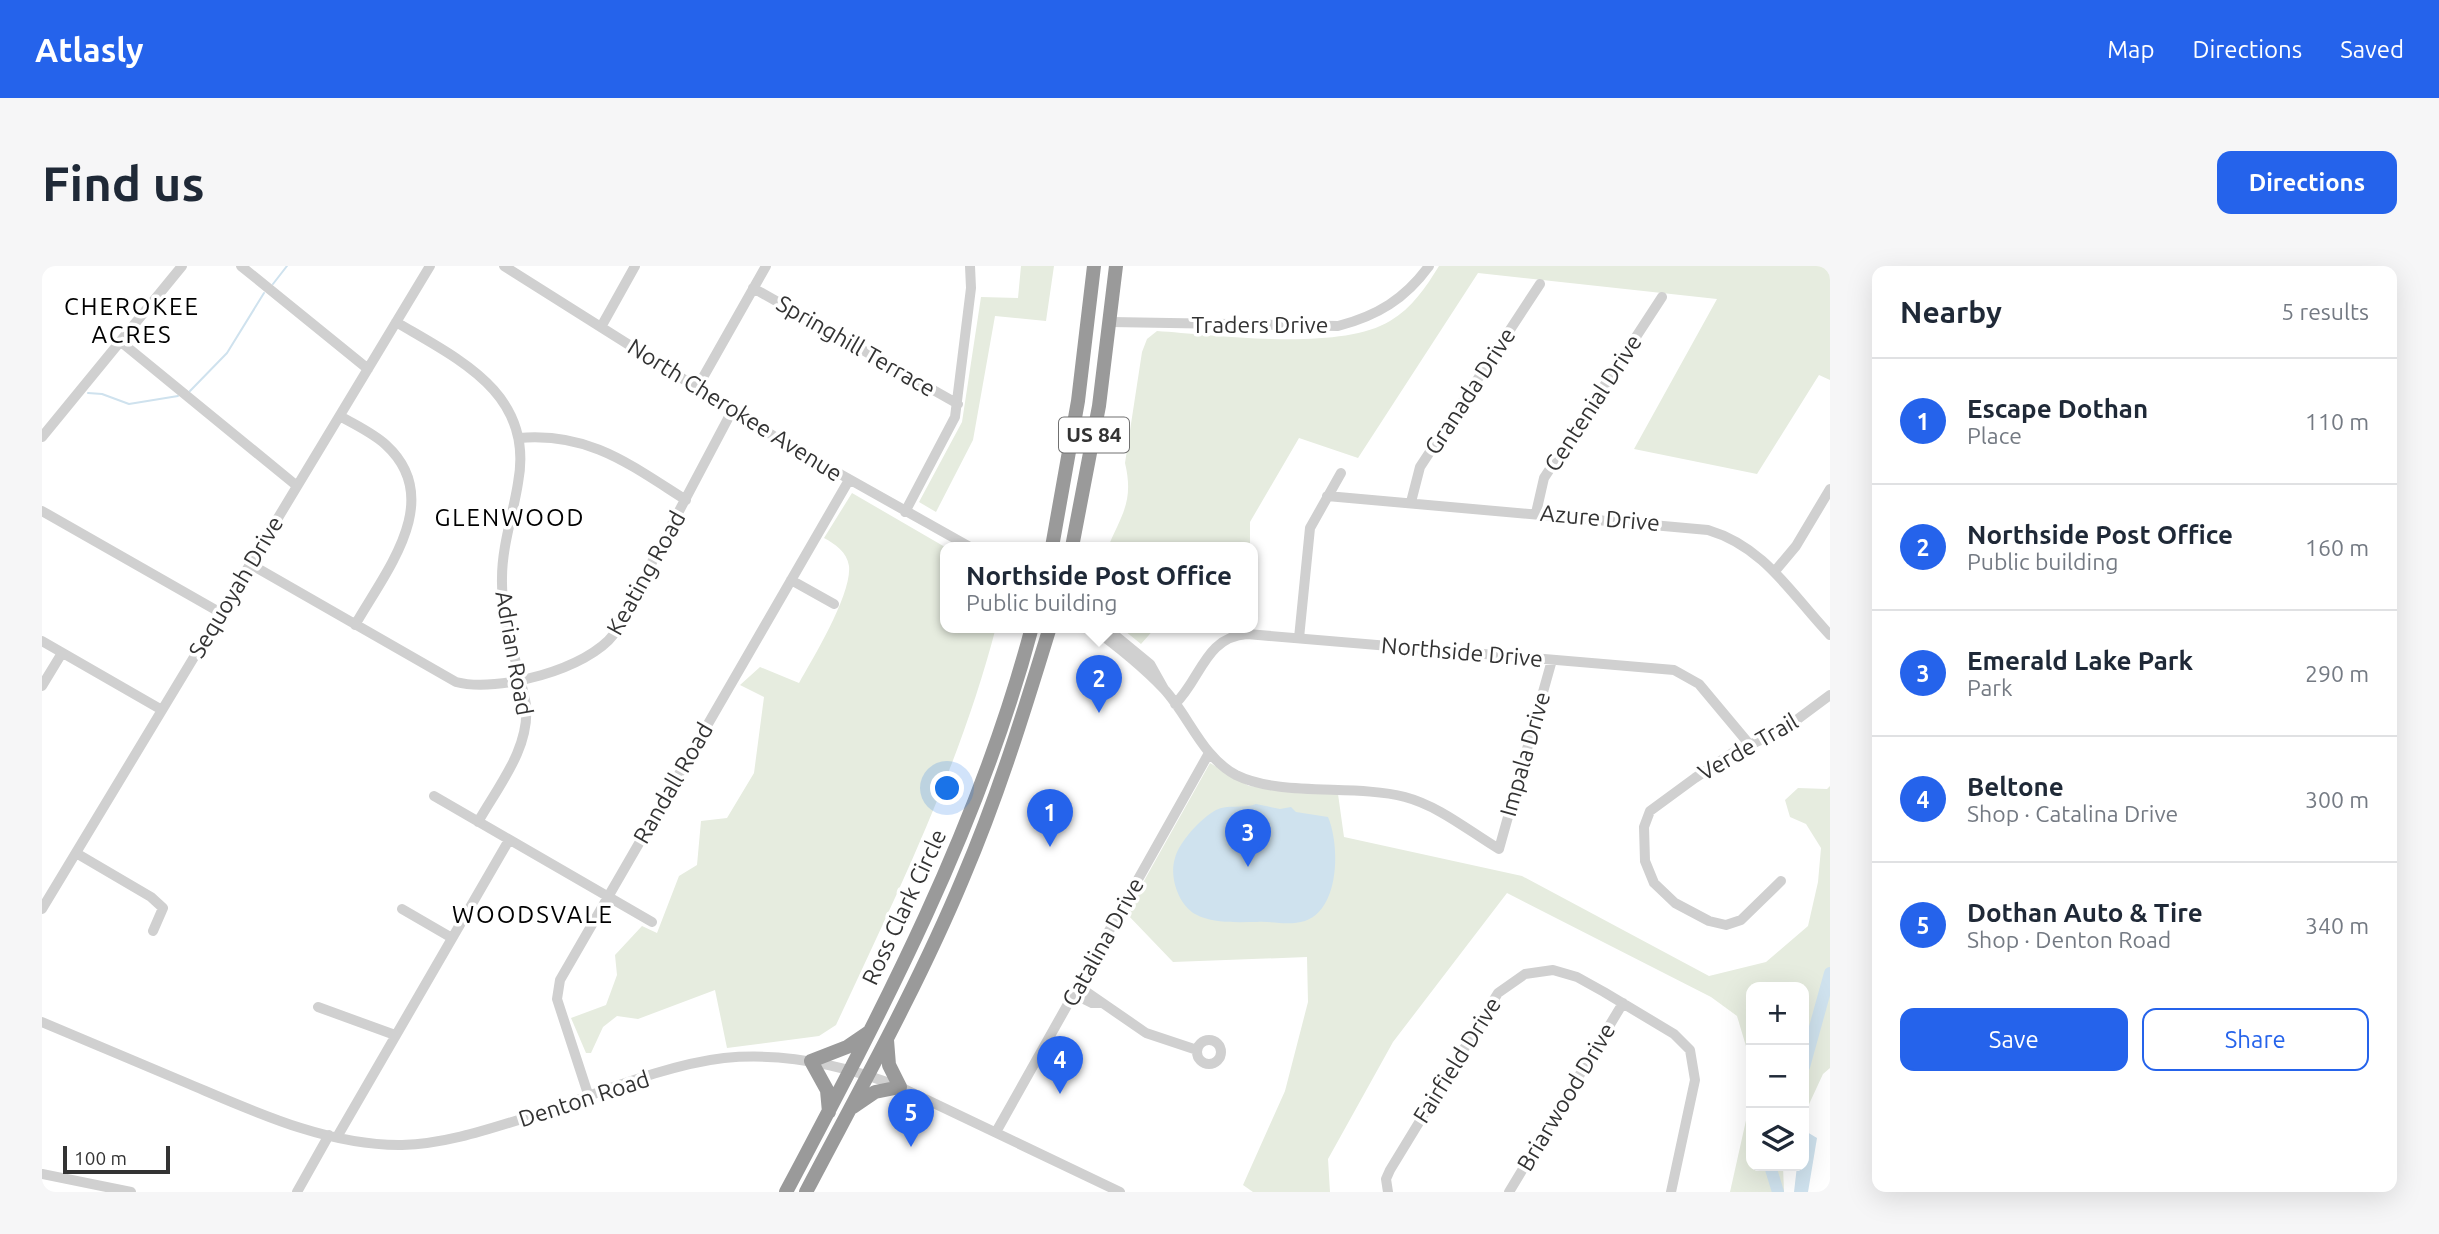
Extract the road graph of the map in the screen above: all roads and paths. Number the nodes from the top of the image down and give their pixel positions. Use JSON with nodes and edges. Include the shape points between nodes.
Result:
{"nodes":[{"id":1,"x":182,"y":266,"type":"edge"},
{"id":2,"x":241,"y":266,"type":"edge"},
{"id":3,"x":430,"y":266,"type":"edge"},
{"id":4,"x":504,"y":266,"type":"edge"},
{"id":5,"x":635,"y":266,"type":"edge"},
{"id":6,"x":766,"y":266,"type":"edge"},
{"id":7,"x":970,"y":266,"type":"edge"},
{"id":8,"x":1094,"y":266,"type":"edge"},
{"id":9,"x":1116,"y":266,"type":"edge"},
{"id":10,"x":1429,"y":266,"type":"edge"},
{"id":11,"x":1540,"y":284,"type":"dead end"},
{"id":12,"x":753,"y":288,"type":"junction"},
{"id":13,"x":1662,"y":297,"type":"dead end"},
{"id":14,"x":396,"y":322,"type":"junction"},
{"id":15,"x":1111,"y":322,"type":"junction"},
{"id":16,"x":601,"y":327,"type":"junction"},
{"id":17,"x":121,"y":342,"type":"junction"},
{"id":18,"x":1084,"y":356,"type":"junction"},
{"id":19,"x":368,"y":369,"type":"junction"},
{"id":20,"x":697,"y":388,"type":"junction"},
{"id":21,"x":958,"y":404,"type":"junction"},
{"id":22,"x":732,"y":411,"type":"junction"},
{"id":23,"x":340,"y":416,"type":"junction"},
{"id":24,"x":42,"y":437,"type":"edge"},
{"id":25,"x":519,"y":438,"type":"junction"},
{"id":26,"x":1066,"y":472,"type":"junction"},
{"id":27,"x":1341,"y":473,"type":"dead end"},
{"id":28,"x":1087,"y":476,"type":"junction"},
{"id":29,"x":849,"y":480,"type":"junction"},
{"id":30,"x":297,"y":486,"type":"junction"},
{"id":31,"x":1830,"y":489,"type":"edge"},
{"id":32,"x":1327,"y":496,"type":"junction"},
{"id":33,"x":686,"y":500,"type":"junction"},
{"id":34,"x":1411,"y":502,"type":"junction"},
{"id":35,"x":42,"y":511,"type":"edge"},
{"id":36,"x":905,"y":512,"type":"junction"},
{"id":37,"x":1536,"y":513,"type":"junction"},
{"id":38,"x":961,"y":542,"type":"edge"},
{"id":39,"x":1053,"y":542,"type":"edge"},
{"id":40,"x":1073,"y":542,"type":"edge"},
{"id":41,"x":250,"y":564,"type":"junction"},
{"id":42,"x":1775,"y":571,"type":"junction"},
{"id":43,"x":791,"y":580,"type":"junction"},
{"id":44,"x":834,"y":604,"type":"dead end"},
{"id":45,"x":221,"y":613,"type":"junction"},
{"id":46,"x":355,"y":625,"type":"junction"},
{"id":47,"x":1030,"y":633,"type":"edge"},
{"id":48,"x":1048,"y":633,"type":"edge"},
{"id":49,"x":1053,"y":633,"type":"edge"},
{"id":50,"x":1099,"y":633,"type":"edge"},
{"id":51,"x":1112,"y":633,"type":"edge"},
{"id":52,"x":1830,"y":635,"type":"edge"},
{"id":53,"x":1299,"y":638,"type":"junction"},
{"id":54,"x":42,"y":641,"type":"edge"},
{"id":55,"x":1046,"y":642,"type":"junction"},
{"id":56,"x":62,"y":653,"type":"junction"},
{"id":57,"x":1552,"y":660,"type":"junction"},
{"id":58,"x":521,"y":678,"type":"junction"},
{"id":59,"x":42,"y":686,"type":"edge"},
{"id":60,"x":1164,"y":689,"type":"junction"},
{"id":61,"x":1830,"y":695,"type":"edge"},
{"id":62,"x":1175,"y":704,"type":"junction"},
{"id":63,"x":162,"y":710,"type":"junction"},
{"id":64,"x":1750,"y":745,"type":"junction"},
{"id":65,"x":1209,"y":753,"type":"junction"},
{"id":66,"x":434,"y":796,"type":"dead end"},
{"id":67,"x":973,"y":808,"type":"junction"},
{"id":68,"x":989,"y":814,"type":"junction"},
{"id":69,"x":478,"y":822,"type":"junction"},
{"id":70,"x":509,"y":839,"type":"junction"},
{"id":71,"x":76,"y":853,"type":"junction"},
{"id":72,"x":1781,"y":881,"type":"dead end"},
{"id":73,"x":608,"y":897,"type":"junction"},
{"id":74,"x":42,"y":909,"type":"edge"},
{"id":75,"x":402,"y":909,"type":"dead end"},
{"id":76,"x":929,"y":914,"type":"junction"},
{"id":77,"x":945,"y":921,"type":"junction"},
{"id":78,"x":652,"y":922,"type":"dead end"},
{"id":79,"x":153,"y":931,"type":"dead end"},
{"id":80,"x":452,"y":938,"type":"junction"},
{"id":81,"x":899,"y":978,"type":"junction"},
{"id":82,"x":1076,"y":990,"type":"junction"},
{"id":83,"x":909,"y":995,"type":"junction"},
{"id":84,"x":1623,"y":1003,"type":"junction"},
{"id":85,"x":318,"y":1007,"type":"dead end"},
{"id":86,"x":42,"y":1022,"type":"edge"},
{"id":87,"x":872,"y":1028,"type":"junction"},
{"id":88,"x":396,"y":1035,"type":"junction"},
{"id":89,"x":887,"y":1039,"type":"junction"},
{"id":90,"x":1197,"y":1050,"type":"dead end"},
{"id":91,"x":811,"y":1061,"type":"junction"},
{"id":92,"x":851,"y":1070,"type":"junction"},
{"id":93,"x":868,"y":1074,"type":"junction"},
{"id":94,"x":900,"y":1087,"type":"junction"},
{"id":95,"x":589,"y":1097,"type":"junction"},
{"id":96,"x":849,"y":1110,"type":"junction"},
{"id":97,"x":829,"y":1112,"type":"junction"},
{"id":98,"x":996,"y":1132,"type":"junction"},
{"id":99,"x":333,"y":1136,"type":"junction"},
{"id":100,"x":42,"y":1174,"type":"edge"},
{"id":101,"x":131,"y":1192,"type":"edge"},
{"id":102,"x":297,"y":1192,"type":"edge"},
{"id":103,"x":786,"y":1192,"type":"edge"},
{"id":104,"x":806,"y":1192,"type":"edge"},
{"id":105,"x":1120,"y":1192,"type":"edge"},
{"id":106,"x":1388,"y":1192,"type":"edge"},
{"id":107,"x":1509,"y":1192,"type":"edge"},
{"id":108,"x":1671,"y":1192,"type":"edge"}],
"edges":[{"from":1,"to":17,"type":"street"},
{"from":2,"to":19,"type":"street"},
{"from":3,"to":14,"type":"street","name":"Sequoyah Drive"},
{"from":4,"to":16,"type":"street","name":"North Cherokee Avenue"},
{"from":5,"to":16,"type":"street"},
{"from":6,"to":12,"type":"street"},
{"from":7,"to":21,"type":"street"},
{"from":8,"to":18,"type":"highway","number":"US 84"},
{"from":9,"to":15,"type":"highway","number":"US 84"},
{"from":10,"to":15,"type":"street","name":"Traders Drive","via":[[1397,301],[1338,326]]},
{"from":11,"to":34,"type":"street","name":"Granada Drive","via":[[1420,467]]},
{"from":12,"to":20,"type":"street"},
{"from":12,"to":21,"type":"street","name":"Springhill Terrace"},
{"from":13,"to":37,"type":"street","name":"Centenial Drive","via":[[1544,478]]},
{"from":14,"to":19,"type":"street","name":"Sequoyah Drive"},
{"from":14,"to":25,"type":"street","name":"Adrian Road","via":[[486,380],[501,399]]},
{"from":15,"to":18,"type":"highway","via":[[1099,329]]},
{"from":15,"to":28,"type":"highway","number":"US 84"},
{"from":16,"to":20,"type":"street","name":"North Cherokee Avenue"},
{"from":17,"to":24,"type":"street"},
{"from":17,"to":30,"type":"street"},
{"from":18,"to":26,"type":"highway","number":"US 84"},
{"from":19,"to":23,"type":"street","name":"Sequoyah Drive"},
{"from":20,"to":22,"type":"street","name":"North Cherokee Avenue"},
{"from":21,"to":36,"type":"street","via":[[952,427]]},
{"from":22,"to":29,"type":"street","name":"North Cherokee Avenue"},
{"from":22,"to":33,"type":"street","name":"Keating Road"},
{"from":23,"to":30,"type":"street","name":"Sequoyah Drive"},
{"from":23,"to":46,"type":"street","via":[[388,447],[406,473],[412,498],[406,535]]},
{"from":25,"to":33,"type":"street","via":[[561,437],[593,445]]},
{"from":25,"to":58,"type":"street","name":"Adrian Road","via":[[520,475],[502,576],[506,620]]},
{"from":26,"to":28,"type":"highway"},
{"from":26,"to":39,"type":"highway","number":"US 84"},
{"from":27,"to":32,"type":"street"},
{"from":28,"to":40,"type":"highway","number":"US 84"},
{"from":29,"to":36,"type":"street","name":"North Cherokee Avenue"},
{"from":29,"to":43,"type":"street","name":"Randall Road"},
{"from":30,"to":41,"type":"street","name":"Sequoyah Drive"},
{"from":31,"to":42,"type":"street","via":[[1796,547]]},
{"from":32,"to":34,"type":"street","name":"Azure Drive"},
{"from":32,"to":53,"type":"street","via":[[1308,538]]},
{"from":33,"to":58,"type":"street","name":"Keating Road","via":[[610,640],[577,663]]},
{"from":34,"to":37,"type":"street","name":"Azure Drive"},
{"from":35,"to":45,"type":"street"},
{"from":36,"to":38,"type":"street","name":"North Cherokee Avenue"},
{"from":37,"to":42,"type":"street","name":"Azure Drive","via":[[1701,528],[1742,543]]},
{"from":41,"to":45,"type":"street","name":"Sequoyah Drive"},
{"from":41,"to":46,"type":"street","name":"Keating Road"},
{"from":42,"to":52,"type":"street","name":"Azure Drive"},
{"from":43,"to":44,"type":"street"},
{"from":43,"to":73,"type":"street","name":"Randall Road"},
{"from":45,"to":63,"type":"street","name":"Sequoyah Drive"},
{"from":46,"to":58,"type":"street","name":"Keating Road","via":[[456,682],[478,685]]},
{"from":47,"to":67,"type":"highway","name":"Ross Clark Circle"},
{"from":48,"to":55,"type":"highway","name":"Ross Clark Circle"},
{"from":49,"to":55,"type":"highway"},
{"from":50,"to":60,"type":"street"},
{"from":51,"to":60,"type":"street","via":[[1150,664]]},
{"from":53,"to":57,"type":"street","name":"Northside Drive"},
{"from":53,"to":62,"type":"street","name":"Northside Drive","via":[[1228,637],[1212,649]]},
{"from":54,"to":56,"type":"street"},
{"from":55,"to":68,"type":"highway","name":"Ross Clark Circle"},
{"from":56,"to":59,"type":"street"},
{"from":56,"to":63,"type":"street"},
{"from":57,"to":64,"type":"street","name":"Northside Drive","via":[[1681,673],[1699,684]]},
{"from":57,"to":65,"type":"street","name":"Impala Drive","via":[[1499,849],[1415,800],[1258,782],[1230,771]]},
{"from":58,"to":69,"type":"street","name":"Adrian Road","via":[[527,714],[523,739]]},
{"from":60,"to":62,"type":"street"},
{"from":61,"to":64,"type":"street","name":"Verde Trail","via":[[1783,730]]},
{"from":62,"to":65,"type":"street"},
{"from":63,"to":71,"type":"street","name":"Sequoyah Drive"},
{"from":64,"to":72,"type":"street","name":"Verde Trail","via":[[1720,760],[1650,811],[1644,827],[1645,860],[1660,891],[1718,924],[1741,920]]},
{"from":65,"to":82,"type":"street","name":"Catalina Drive"},
{"from":66,"to":69,"type":"street"},
{"from":67,"to":68,"type":"highway"},
{"from":67,"to":76,"type":"highway","name":"Ross Clark Circle"},
{"from":68,"to":77,"type":"highway","name":"Ross Clark Circle"},
{"from":69,"to":70,"type":"street"},
{"from":70,"to":73,"type":"street"},
{"from":70,"to":80,"type":"street"},
{"from":71,"to":74,"type":"street","name":"Sequoyah Drive"},
{"from":71,"to":79,"type":"street","via":[[163,908]]},
{"from":73,"to":78,"type":"street"},
{"from":73,"to":95,"type":"street","name":"Randall Road","via":[[557,987]]},
{"from":75,"to":80,"type":"street"},
{"from":76,"to":77,"type":"highway"},
{"from":76,"to":81,"type":"highway","name":"Ross Clark Circle"},
{"from":77,"to":83,"type":"highway","name":"Ross Clark Circle"},
{"from":80,"to":88,"type":"street"},
{"from":81,"to":83,"type":"highway"},
{"from":81,"to":87,"type":"highway","name":"Ross Clark Circle"},
{"from":82,"to":90,"type":"street","via":[[1146,1033]]},
{"from":82,"to":98,"type":"street","name":"Catalina Drive"},
{"from":83,"to":89,"type":"highway","name":"Ross Clark Circle"},
{"from":84,"to":106,"type":"street","name":"Fairfield Drive","via":[[1577,977],[1553,970],[1525,974],[1507,985],[1490,1003],[1390,1170]]},
{"from":84,"to":107,"type":"street","name":"Briarwood Drive"},
{"from":84,"to":108,"type":"street","name":"Fairfield Drive","via":[[1681,1039],[1692,1056],[1695,1080]]},
{"from":85,"to":88,"type":"street"},
{"from":86,"to":99,"type":"street","name":"Denton Road","via":[[247,1108]]},
{"from":87,"to":91,"type":"highway","via":[[848,1047]]},
{"from":87,"to":92,"type":"highway","name":"Ross Clark Circle"},
{"from":88,"to":99,"type":"street"},
{"from":89,"to":93,"type":"highway","name":"Ross Clark Circle"},
{"from":89,"to":94,"type":"highway","via":[[889,1065]]},
{"from":91,"to":92,"type":"street","name":"Denton Road"},
{"from":91,"to":95,"type":"street","name":"Denton Road","via":[[721,1058]]},
{"from":91,"to":97,"type":"highway","via":[[827,1090]]},
{"from":92,"to":93,"type":"street","name":"Denton Road"},
{"from":92,"to":97,"type":"highway","name":"Ross Clark Circle"},
{"from":93,"to":94,"type":"street","name":"Denton Road"},
{"from":93,"to":96,"type":"highway","name":"Ross Clark Circle"},
{"from":94,"to":96,"type":"highway","via":[[875,1092]]},
{"from":94,"to":98,"type":"street","name":"Denton Road"},
{"from":95,"to":99,"type":"street","name":"Denton Road","via":[[434,1142],[387,1145]]},
{"from":96,"to":104,"type":"highway","name":"Ross Clark Circle"},
{"from":97,"to":103,"type":"highway","name":"Ross Clark Circle"},
{"from":98,"to":105,"type":"street","name":"Denton Road"},
{"from":99,"to":102,"type":"street"},
{"from":100,"to":101,"type":"street"}]}
